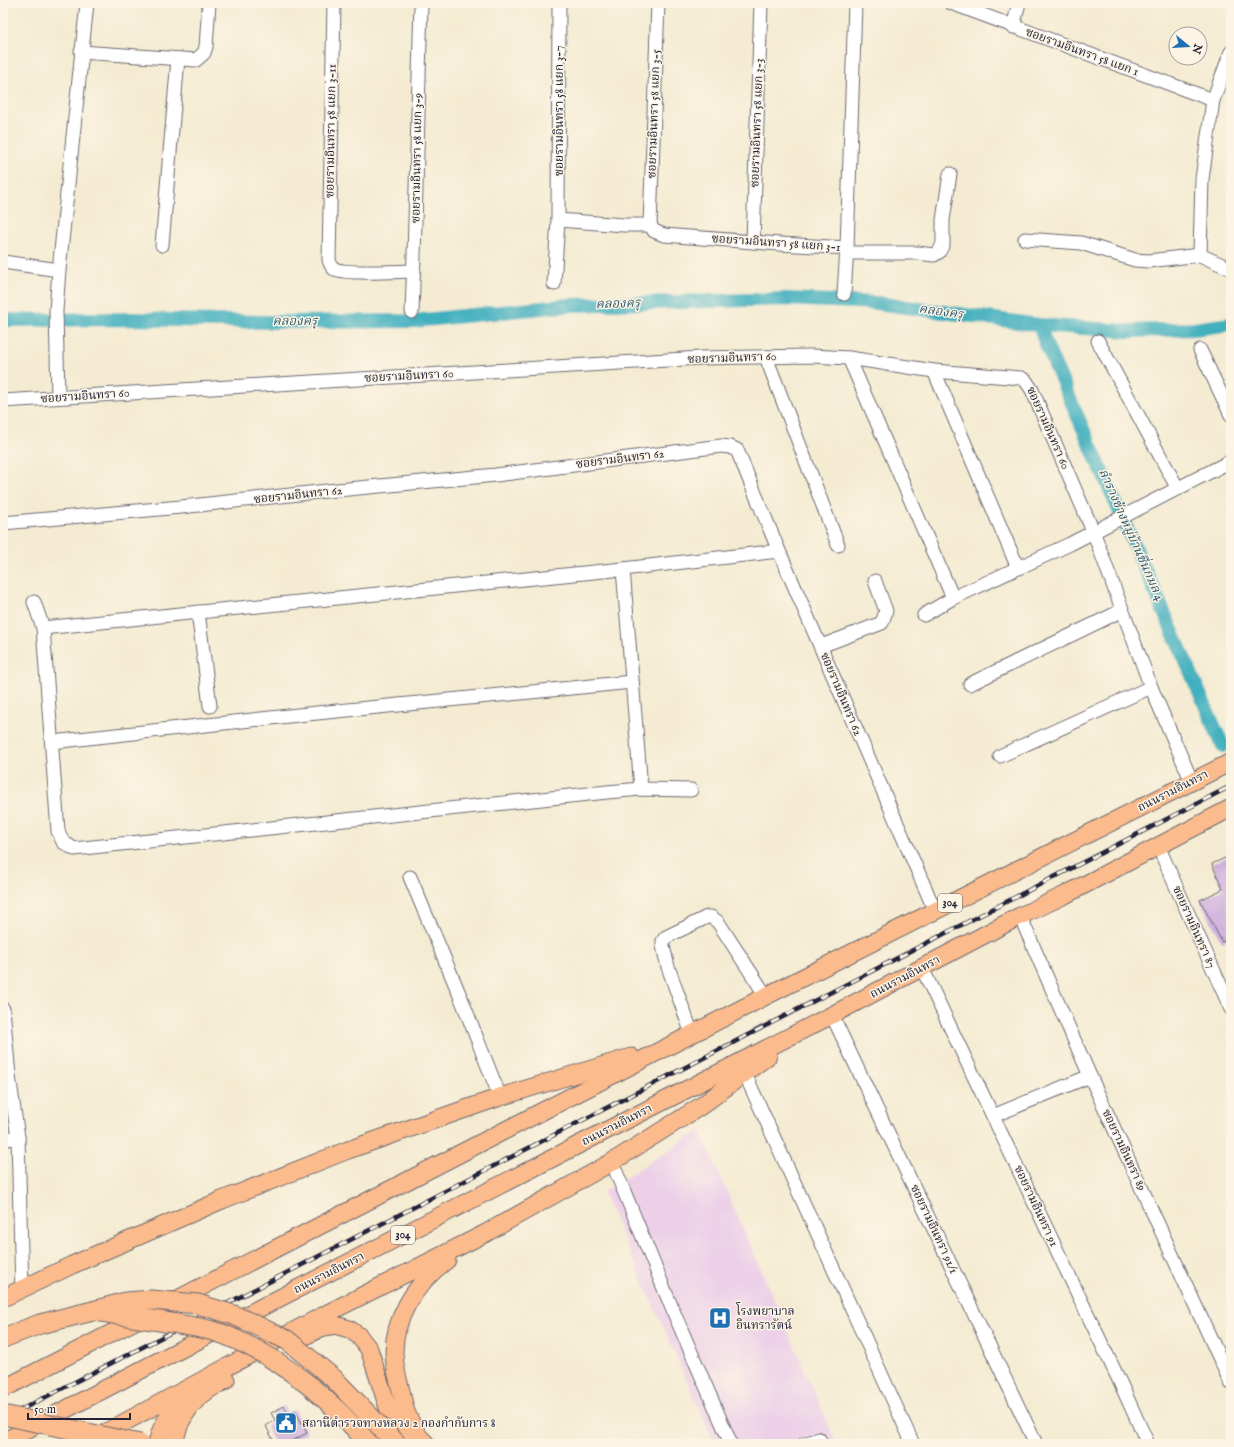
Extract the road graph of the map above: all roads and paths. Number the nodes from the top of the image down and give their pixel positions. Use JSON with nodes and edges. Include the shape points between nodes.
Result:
{"nodes":[{"id":1,"x":87,"y":3,"type":"edge"},
{"id":2,"x":209,"y":3,"type":"edge"},
{"id":3,"x":334,"y":3,"type":"edge"},
{"id":4,"x":421,"y":3,"type":"edge"},
{"id":5,"x":559,"y":3,"type":"edge"},
{"id":6,"x":658,"y":3,"type":"edge"},
{"id":7,"x":761,"y":3,"type":"edge"},
{"id":8,"x":855,"y":3,"type":"edge"},
{"id":9,"x":951,"y":3,"type":"edge"},
{"id":10,"x":1018,"y":3,"type":"edge"},
{"id":11,"x":1013,"y":27,"type":"junction"},
{"id":12,"x":81,"y":52,"type":"junction"},
{"id":13,"x":1231,"y":52,"type":"edge"},
{"id":14,"x":178,"y":59,"type":"junction"},
{"id":15,"x":1213,"y":100,"type":"junction"},
{"id":16,"x":950,"y":174,"type":"dead end"},
{"id":17,"x":558,"y":220,"type":"junction"},
{"id":18,"x":650,"y":225,"type":"junction"},
{"id":19,"x":1025,"y":239,"type":"dead end"},
{"id":20,"x":753,"y":242,"type":"junction"},
{"id":21,"x":162,"y":245,"type":"dead end"},
{"id":22,"x":847,"y":251,"type":"junction"},
{"id":23,"x":1200,"y":256,"type":"junction"},
{"id":24,"x":3,"y":262,"type":"edge"},
{"id":25,"x":1231,"y":269,"type":"edge"},
{"id":26,"x":59,"y":270,"type":"junction"},
{"id":27,"x":414,"y":271,"type":"junction"},
{"id":28,"x":554,"y":284,"type":"dead end"},
{"id":29,"x":844,"y":294,"type":"dead end"},
{"id":30,"x":412,"y":312,"type":"dead end"},
{"id":31,"x":1098,"y":341,"type":"dead end"},
{"id":32,"x":1200,"y":350,"type":"dead end"},
{"id":33,"x":766,"y":356,"type":"junction"},
{"id":34,"x":849,"y":358,"type":"junction"},
{"id":35,"x":934,"y":371,"type":"junction"},
{"id":36,"x":58,"y":397,"type":"junction"},
{"id":37,"x":3,"y":401,"type":"edge"},
{"id":38,"x":1231,"y":415,"type":"edge"},
{"id":39,"x":1231,"y":461,"type":"edge"},
{"id":40,"x":1178,"y":489,"type":"junction"},
{"id":41,"x":3,"y":523,"type":"edge"},
{"id":42,"x":1093,"y":531,"type":"junction"},
{"id":43,"x":838,"y":545,"type":"dead end"},
{"id":44,"x":779,"y":551,"type":"junction"},
{"id":45,"x":1018,"y":568,"type":"junction"},
{"id":46,"x":623,"y":569,"type":"junction"},
{"id":47,"x":875,"y":581,"type":"dead end"},
{"id":48,"x":952,"y":598,"type":"junction"},
{"id":49,"x":34,"y":602,"type":"dead end"},
{"id":50,"x":1122,"y":610,"type":"junction"},
{"id":51,"x":198,"y":612,"type":"junction"},
{"id":52,"x":924,"y":614,"type":"dead end"},
{"id":53,"x":43,"y":628,"type":"junction"},
{"id":54,"x":821,"y":646,"type":"junction"},
{"id":55,"x":632,"y":682,"type":"junction"},
{"id":56,"x":970,"y":684,"type":"dead end"},
{"id":57,"x":1151,"y":687,"type":"junction"},
{"id":58,"x":210,"y":706,"type":"dead end"},
{"id":59,"x":52,"y":742,"type":"junction"},
{"id":60,"x":1000,"y":756,"type":"dead end"},
{"id":61,"x":1231,"y":762,"type":"edge"},
{"id":62,"x":1192,"y":782,"type":"junction"},
{"id":63,"x":641,"y":789,"type":"junction"},
{"id":64,"x":690,"y":790,"type":"dead end"},
{"id":65,"x":1231,"y":808,"type":"edge"},
{"id":66,"x":1158,"y":846,"type":"junction"},
{"id":67,"x":410,"y":877,"type":"dead end"},
{"id":68,"x":935,"y":911,"type":"junction"},
{"id":69,"x":1020,"y":916,"type":"junction"},
{"id":70,"x":922,"y":968,"type":"junction"},
{"id":71,"x":766,"y":996,"type":"junction"},
{"id":72,"x":3,"y":1009,"type":"edge"},
{"id":73,"x":1231,"y":1009,"type":"edge"},
{"id":74,"x":832,"y":1015,"type":"junction"},
{"id":75,"x":803,"y":1029,"type":"junction"},
{"id":76,"x":692,"y":1034,"type":"junction"},
{"id":77,"x":670,"y":1045,"type":"junction"},
{"id":78,"x":745,"y":1074,"type":"junction"},
{"id":79,"x":1090,"y":1076,"type":"junction"},
{"id":80,"x":500,"y":1097,"type":"junction"},
{"id":81,"x":993,"y":1116,"type":"junction"},
{"id":82,"x":18,"y":1137,"type":"junction"},
{"id":83,"x":3,"y":1140,"type":"edge"},
{"id":84,"x":612,"y":1162,"type":"junction"},
{"id":85,"x":486,"y":1233,"type":"junction"},
{"id":86,"x":22,"y":1290,"type":"junction"},
{"id":87,"x":4,"y":1297,"type":"edge"},
{"id":88,"x":93,"y":1311,"type":"junction"},
{"id":89,"x":3,"y":1338,"type":"edge"},
{"id":90,"x":197,"y":1383,"type":"junction"},
{"id":91,"x":1231,"y":1383,"type":"edge"},
{"id":92,"x":3,"y":1389,"type":"edge"},
{"id":93,"x":3,"y":1415,"type":"edge"},
{"id":94,"x":3,"y":1442,"type":"edge"},
{"id":95,"x":418,"y":1443,"type":"edge"},
{"id":96,"x":84,"y":1444,"type":"edge"},
{"id":97,"x":140,"y":1444,"type":"edge"},
{"id":98,"x":157,"y":1444,"type":"edge"},
{"id":99,"x":175,"y":1444,"type":"edge"},
{"id":100,"x":369,"y":1444,"type":"edge"},
{"id":101,"x":397,"y":1444,"type":"edge"},
{"id":102,"x":731,"y":1444,"type":"edge"},
{"id":103,"x":804,"y":1444,"type":"edge"},
{"id":104,"x":822,"y":1444,"type":"edge"},
{"id":105,"x":914,"y":1444,"type":"edge"},
{"id":106,"x":1036,"y":1444,"type":"edge"},
{"id":107,"x":1148,"y":1444,"type":"edge"}],
"edges":[{"from":1,"to":12,"type":"street"},
{"from":2,"to":14,"type":"street","via":[[204,53],[196,60]]},
{"from":3,"to":27,"type":"street","name":"ซอยรามอินทรา 58 แยก 3-11","via":[[329,260],[331,266],[338,270]]},
{"from":4,"to":27,"type":"street","name":"ซอยรามอินทรา 58 แยก 3-9"},
{"from":5,"to":17,"type":"street","name":"ซอยรามอินทรา 58 แยก 3-7"},
{"from":6,"to":18,"type":"street","name":"ซอยรามอินทรา 58 แยก 3-5"},
{"from":7,"to":20,"type":"street","name":"ซอยรามอินทรา 58 แยก 3-3"},
{"from":8,"to":22,"type":"street","name":"ซอยรามอินทรา 58 แยก 3-1"},
{"from":9,"to":11,"type":"street","name":"ซอยรามอินทรา 58 แยก 1"},
{"from":10,"to":11,"type":"street"},
{"from":11,"to":15,"type":"street","name":"ซอยรามอินทรา 58 แยก 1"},
{"from":12,"to":14,"type":"street"},
{"from":12,"to":26,"type":"street"},
{"from":13,"to":15,"type":"street"},
{"from":14,"to":21,"type":"street"},
{"from":15,"to":23,"type":"street","via":[[1202,179]]},
{"from":16,"to":22,"type":"street","via":[[943,220],[943,244],[939,252],[934,255]]},
{"from":17,"to":18,"type":"street","name":"ซอยรามอินทรา 58 แยก 3-1"},
{"from":17,"to":28,"type":"street","name":"ซอยรามอินทรา 58 แยก 3-7"},
{"from":18,"to":20,"type":"street","name":"ซอยรามอินทรา 58 แยก 3-1","via":[[654,230],[664,234]]},
{"from":19,"to":23,"type":"street","via":[[1081,243],[1148,262]]},
{"from":20,"to":22,"type":"street","name":"ซอยรามอินทรา 58 แยก 3-1"},
{"from":22,"to":29,"type":"street"},
{"from":23,"to":25,"type":"street"},
{"from":24,"to":26,"type":"street"},
{"from":26,"to":36,"type":"street","via":[[56,310]]},
{"from":27,"to":30,"type":"street","name":"ซอยรามอินทรา 58 แยก 3-9"},
{"from":31,"to":40,"type":"street"},
{"from":32,"to":38,"type":"street"},
{"from":33,"to":34,"type":"street","name":"ซอยรามอินทรา 60"},
{"from":33,"to":36,"type":"street","name":"ซอยรามอินทรา 60"},
{"from":33,"to":43,"type":"street"},
{"from":34,"to":35,"type":"street","name":"ซอยรามอินทรา 60"},
{"from":34,"to":48,"type":"street"},
{"from":35,"to":42,"type":"street","name":"ซอยรามอินทรา 60","via":[[1017,377],[1026,380]]},
{"from":35,"to":45,"type":"street"},
{"from":36,"to":37,"type":"street","name":"ซอยรามอินทรา 60"},
{"from":39,"to":40,"type":"street"},
{"from":40,"to":42,"type":"street"},
{"from":41,"to":44,"type":"street","name":"ซอยรามอินทรา 62","via":[[496,475],[721,446],[737,450]]},
{"from":42,"to":45,"type":"street"},
{"from":42,"to":50,"type":"street","name":"ซอยรามอินทรา 60"},
{"from":44,"to":46,"type":"street"},
{"from":44,"to":54,"type":"street","name":"ซอยรามอินทรา 62"},
{"from":45,"to":48,"type":"street"},
{"from":46,"to":51,"type":"street"},
{"from":46,"to":55,"type":"street"},
{"from":47,"to":54,"type":"street","via":[[886,611],[882,623]]},
{"from":48,"to":52,"type":"street"},
{"from":49,"to":53,"type":"street"},
{"from":50,"to":56,"type":"street"},
{"from":50,"to":57,"type":"street","name":"ซอยรามอินทรา 60"},
{"from":51,"to":53,"type":"street"},
{"from":51,"to":58,"type":"street"},
{"from":53,"to":59,"type":"street"},
{"from":54,"to":68,"type":"street","name":"ซอยรามอินทรา 62"},
{"from":55,"to":59,"type":"street"},
{"from":55,"to":63,"type":"street"},
{"from":57,"to":60,"type":"street"},
{"from":57,"to":62,"type":"street","name":"ซอยรามอินทรา 60"},
{"from":59,"to":63,"type":"street","via":[[58,831],[63,842],[74,849]]},
{"from":61,"to":62,"type":"main road","name":"ถนนรามอินทรา","number":"304"},
{"from":62,"to":68,"type":"main road","name":"ถนนรามอินทรา","number":"304"},
{"from":63,"to":64,"type":"street"},
{"from":65,"to":66,"type":"main road","name":"ถนนรามอินทรา","number":"304"},
{"from":66,"to":69,"type":"main road","name":"ถนนรามอินทรา","number":"304"},
{"from":66,"to":73,"type":"street","name":"ซอยรามอินทรา 87"},
{"from":67,"to":80,"type":"street"},
{"from":68,"to":71,"type":"main road","name":"ถนนรามอินทรา","number":"304"},
{"from":69,"to":70,"type":"main road","name":"ถนนรามอินทรา","number":"304"},
{"from":69,"to":79,"type":"street","name":"ซอยรามอินทรา 89"},
{"from":70,"to":74,"type":"main road","name":"ถนนรามอินทรา","number":"304"},
{"from":70,"to":81,"type":"street","name":"ซอยรามอินทรา 91"},
{"from":71,"to":76,"type":"main road","name":"ถนนรามอินทรา","number":"304"},
{"from":71,"to":76,"type":"street","via":[[715,919],[707,917],[666,937],[663,946],[668,967]]},
{"from":72,"to":82,"type":"street"},
{"from":74,"to":75,"type":"main road","name":"ถนนรามอินทรา","number":"304"},
{"from":74,"to":106,"type":"street","name":"ซอยรามอินทรา 91/1"},
{"from":75,"to":78,"type":"main road"},
{"from":75,"to":94,"type":"main road","name":"ถนนรามอินทรา","number":"304"},
{"from":76,"to":77,"type":"main road","name":"ถนนรามอินทรา","number":"304"},
{"from":77,"to":80,"type":"main road"},
{"from":77,"to":92,"type":"main road","name":"ถนนรามอินทรา","number":"304"},
{"from":78,"to":84,"type":"main road","via":[[701,1106]]},
{"from":78,"to":105,"type":"street"},
{"from":79,"to":81,"type":"street"},
{"from":79,"to":91,"type":"street","name":"ซอยรามอินทรา 89"},
{"from":80,"to":86,"type":"main road","via":[[348,1150],[229,1197],[72,1265]]},
{"from":81,"to":107,"type":"street","name":"ซอยรามอินทรา 91"},
{"from":82,"to":83,"type":"street"},
{"from":82,"to":86,"type":"street"},
{"from":84,"to":85,"type":"main road"},
{"from":84,"to":102,"type":"street"},
{"from":85,"to":90,"type":"main road"},
{"from":85,"to":95,"type":"main road","via":[[437,1267],[407,1303],[398,1324],[394,1363],[407,1415]]},
{"from":86,"to":87,"type":"main road"},
{"from":88,"to":89,"type":"highway","via":[[40,1324]]},
{"from":88,"to":100,"type":"highway","bridge":true,"via":[[224,1334],[251,1347],[314,1388]]},
{"from":88,"to":101,"type":"highway","bridge":true,"via":[[126,1302],[151,1300],[198,1304],[234,1315],[287,1340],[333,1378]]},
{"from":90,"to":96,"type":"main road"},
{"from":90,"to":98,"type":"main road","via":[[167,1417]]},
{"from":93,"to":97,"type":"highway","bridge":true},
{"from":95,"to":99,"type":"main road","via":[[393,1423],[369,1349],[359,1336],[349,1329],[335,1325],[321,1328],[207,1391],[190,1408],[176,1436]]},
{"from":103,"to":104,"type":"street","via":[[819,1439]]}]}
